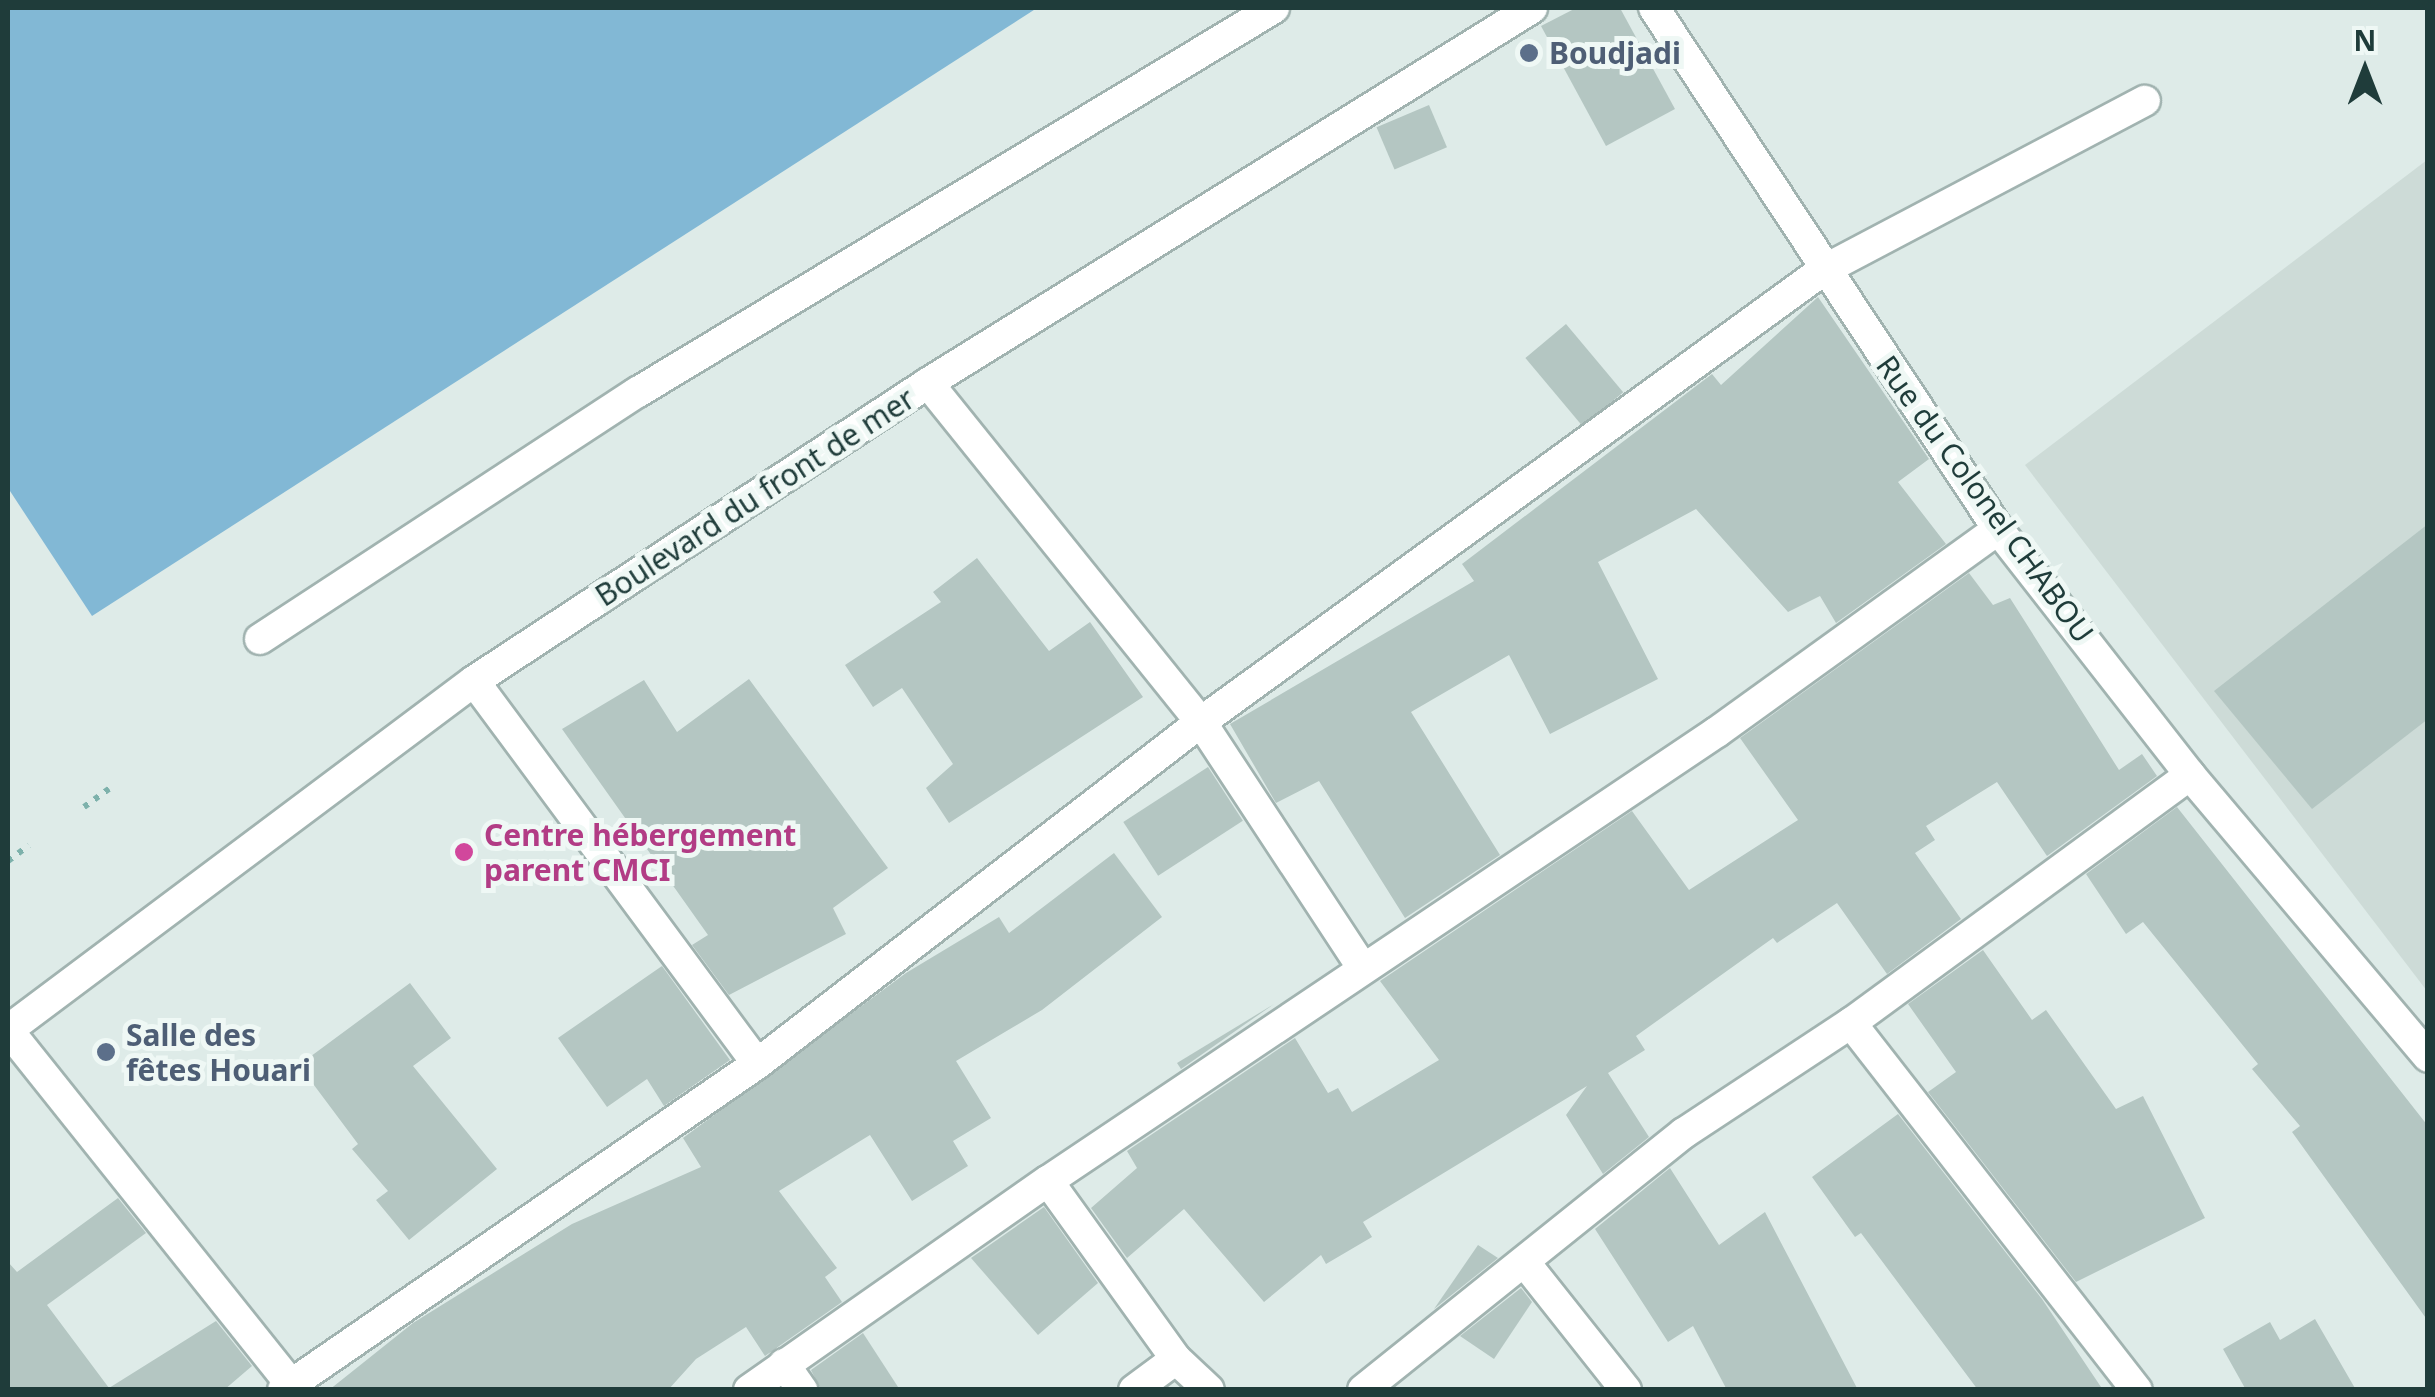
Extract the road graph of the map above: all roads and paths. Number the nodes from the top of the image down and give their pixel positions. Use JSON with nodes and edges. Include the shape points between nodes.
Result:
{"nodes":[{"id":1,"x":1274,"y":8,"type":"edge"},
{"id":2,"x":1532,"y":8,"type":"edge"},
{"id":3,"x":1654,"y":8,"type":"edge"},
{"id":4,"x":2145,"y":101,"type":"dead end"},
{"id":5,"x":1822,"y":270,"type":"junction"},
{"id":6,"x":928,"y":383,"type":"junction"},
{"id":7,"x":1998,"y":529,"type":"junction"},
{"id":8,"x":260,"y":639,"type":"dead end"},
{"id":9,"x":474,"y":681,"type":"junction"},
{"id":10,"x":1202,"y":722,"type":"junction"},
{"id":11,"x":2190,"y":774,"type":"junction"},
{"id":12,"x":109,"y":789,"type":"dead end"},
{"id":13,"x":84,"y":807,"type":"dead end"},
{"id":14,"x":29,"y":845,"type":"dead end"},
{"id":15,"x":8,"y":861,"type":"edge"},
{"id":16,"x":1361,"y":966,"type":"junction"},
{"id":17,"x":1851,"y":1023,"type":"junction"},
{"id":18,"x":8,"y":1030,"type":"edge"},
{"id":19,"x":2428,"y":1057,"type":"edge"},
{"id":20,"x":757,"y":1064,"type":"junction"},
{"id":21,"x":1048,"y":1181,"type":"junction"},
{"id":22,"x":1526,"y":1264,"type":"junction"},
{"id":23,"x":1176,"y":1359,"type":"junction"},
{"id":24,"x":784,"y":1364,"type":"junction"},
{"id":25,"x":290,"y":1388,"type":"edge"},
{"id":26,"x":749,"y":1390,"type":"edge"},
{"id":27,"x":802,"y":1390,"type":"edge"},
{"id":28,"x":1134,"y":1390,"type":"edge"},
{"id":29,"x":1209,"y":1390,"type":"edge"},
{"id":30,"x":1363,"y":1390,"type":"edge"},
{"id":31,"x":1626,"y":1390,"type":"edge"},
{"id":32,"x":2137,"y":1390,"type":"edge"}],
"edges":[{"from":1,"to":8,"type":"street","via":[[638,392]]},
{"from":2,"to":6,"type":"street","name":"Boulevard du front de mer"},
{"from":3,"to":5,"type":"street","name":"Rue du Colonel CHABOU"},
{"from":4,"to":5,"type":"street"},
{"from":5,"to":7,"type":"street","name":"Rue du Colonel CHABOU"},
{"from":5,"to":10,"type":"street"},
{"from":6,"to":9,"type":"street","name":"Boulevard du front de mer"},
{"from":6,"to":10,"type":"street"},
{"from":7,"to":11,"type":"street","name":"Rue du Colonel CHABOU"},
{"from":7,"to":16,"type":"street","via":[[1717,732]]},
{"from":9,"to":18,"type":"street","name":"Boulevard du front de mer"},
{"from":9,"to":20,"type":"street"},
{"from":10,"to":16,"type":"street"},
{"from":10,"to":20,"type":"street"},
{"from":11,"to":17,"type":"street"},
{"from":11,"to":19,"type":"street","name":"Rue du Colonel CHABOU"},
{"from":12,"to":13,"type":"path"},
{"from":14,"to":15,"type":"path"},
{"from":16,"to":21,"type":"street"},
{"from":17,"to":22,"type":"street","via":[[1684,1133]]},
{"from":17,"to":32,"type":"street"},
{"from":18,"to":25,"type":"street"},
{"from":20,"to":25,"type":"street"},
{"from":21,"to":23,"type":"street"},
{"from":21,"to":24,"type":"street"},
{"from":22,"to":30,"type":"street"},
{"from":22,"to":31,"type":"street"},
{"from":23,"to":28,"type":"street"},
{"from":23,"to":29,"type":"street"},
{"from":24,"to":26,"type":"street"},
{"from":24,"to":27,"type":"street"}]}
